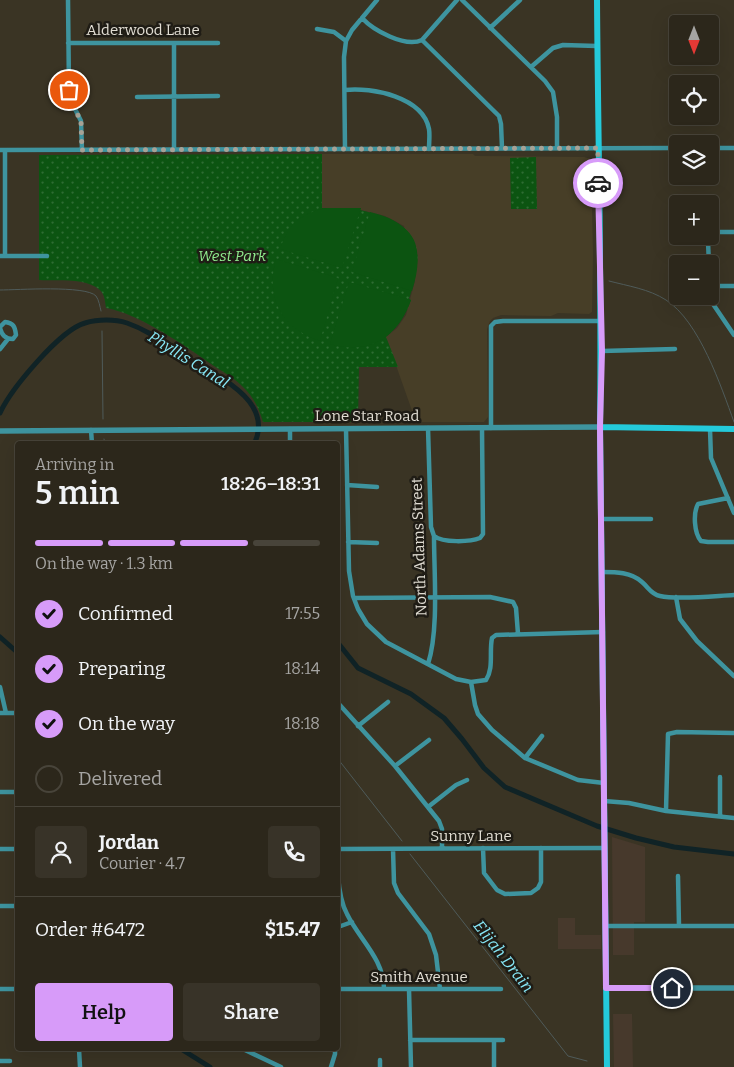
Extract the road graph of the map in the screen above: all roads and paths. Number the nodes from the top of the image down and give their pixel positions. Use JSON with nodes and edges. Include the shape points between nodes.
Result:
{"nodes":[{"id":1,"x":68,"y":0,"type":"edge"},
{"id":2,"x":377,"y":0,"type":"edge"},
{"id":3,"x":457,"y":0,"type":"edge"},
{"id":4,"x":462,"y":0,"type":"edge"},
{"id":5,"x":520,"y":0,"type":"edge"},
{"id":6,"x":597,"y":0,"type":"edge"},
{"id":7,"x":362,"y":18,"type":"junction"},
{"id":8,"x":490,"y":28,"type":"junction"},
{"id":9,"x":317,"y":29,"type":"dead end"},
{"id":10,"x":346,"y":40,"type":"junction"},
{"id":11,"x":422,"y":40,"type":"junction"},
{"id":12,"x":68,"y":43,"type":"junction"},
{"id":13,"x":174,"y":43,"type":"junction"},
{"id":14,"x":218,"y":43,"type":"dead end"},
{"id":15,"x":597,"y":46,"type":"junction"},
{"id":16,"x":531,"y":67,"type":"junction"},
{"id":17,"x":346,"y":90,"type":"junction"},
{"id":18,"x":137,"y":96,"type":"dead end"},
{"id":19,"x":174,"y":96,"type":"junction"},
{"id":20,"x":218,"y":96,"type":"dead end"},
{"id":21,"x":502,"y":148,"type":"junction"},
{"id":22,"x":557,"y":148,"type":"junction"},
{"id":23,"x":598,"y":148,"type":"junction"},
{"id":24,"x":669,"y":148,"type":"edge"},
{"id":25,"x":719,"y":148,"type":"edge"},
{"id":26,"x":734,"y":148,"type":"edge"},
{"id":27,"x":345,"y":149,"type":"junction"},
{"id":28,"x":429,"y":149,"type":"junction"},
{"id":29,"x":3,"y":150,"type":"edge"},
{"id":30,"x":82,"y":150,"type":"junction"},
{"id":31,"x":174,"y":150,"type":"junction"},
{"id":32,"x":719,"y":232,"type":"edge"},
{"id":33,"x":734,"y":232,"type":"edge"},
{"id":34,"x":3,"y":256,"type":"edge"},
{"id":35,"x":47,"y":256,"type":"dead end"},
{"id":36,"x":719,"y":286,"type":"edge"},
{"id":37,"x":734,"y":286,"type":"edge"},
{"id":38,"x":714,"y":305,"type":"edge"},
{"id":39,"x":600,"y":321,"type":"junction"},
{"id":40,"x":0,"y":328,"type":"edge"},
{"id":41,"x":734,"y":335,"type":"edge"},
{"id":42,"x":8,"y":339,"type":"junction"},
{"id":43,"x":0,"y":349,"type":"edge"},
{"id":44,"x":675,"y":349,"type":"dead end"},
{"id":45,"x":602,"y":351,"type":"junction"},
{"id":46,"x":600,"y":427,"type":"junction"},
{"id":47,"x":428,"y":428,"type":"junction"},
{"id":48,"x":482,"y":428,"type":"junction"},
{"id":49,"x":490,"y":428,"type":"junction"},
{"id":50,"x":290,"y":429,"type":"junction"},
{"id":51,"x":346,"y":429,"type":"junction"},
{"id":52,"x":710,"y":429,"type":"junction"},
{"id":53,"x":734,"y":429,"type":"edge"},
{"id":54,"x":0,"y":430,"type":"edge"},
{"id":55,"x":91,"y":430,"type":"junction"},
{"id":56,"x":92,"y":441,"type":"edge"},
{"id":57,"x":290,"y":441,"type":"edge"},
{"id":58,"x":347,"y":486,"type":"junction"},
{"id":59,"x":377,"y":487,"type":"dead end"},
{"id":60,"x":728,"y":498,"type":"junction"},
{"id":61,"x":734,"y":513,"type":"edge"},
{"id":62,"x":651,"y":518,"type":"dead end"},
{"id":63,"x":602,"y":519,"type":"junction"},
{"id":64,"x":434,"y":536,"type":"junction"},
{"id":65,"x":348,"y":542,"type":"junction"},
{"id":66,"x":734,"y":542,"type":"edge"},
{"id":67,"x":377,"y":543,"type":"dead end"},
{"id":68,"x":602,"y":572,"type":"junction"},
{"id":69,"x":734,"y":595,"type":"edge"},
{"id":70,"x":434,"y":597,"type":"junction"},
{"id":71,"x":676,"y":597,"type":"junction"},
{"id":72,"x":354,"y":598,"type":"junction"},
{"id":73,"x":603,"y":632,"type":"junction"},
{"id":74,"x":518,"y":634,"type":"junction"},
{"id":75,"x":428,"y":664,"type":"junction"},
{"id":76,"x":734,"y":676,"type":"edge"},
{"id":77,"x":471,"y":682,"type":"junction"},
{"id":78,"x":0,"y":686,"type":"edge"},
{"id":79,"x":388,"y":702,"type":"dead end"},
{"id":80,"x":340,"y":705,"type":"edge"},
{"id":81,"x":3,"y":713,"type":"edge"},
{"id":82,"x":358,"y":726,"type":"junction"},
{"id":83,"x":734,"y":733,"type":"edge"},
{"id":84,"x":542,"y":736,"type":"dead end"},
{"id":85,"x":429,"y":740,"type":"dead end"},
{"id":86,"x":525,"y":758,"type":"junction"},
{"id":87,"x":395,"y":766,"type":"junction"},
{"id":88,"x":720,"y":777,"type":"dead end"},
{"id":89,"x":467,"y":780,"type":"dead end"},
{"id":90,"x":604,"y":783,"type":"junction"},
{"id":91,"x":0,"y":792,"type":"edge"},
{"id":92,"x":15,"y":792,"type":"edge"},
{"id":93,"x":604,"y":800,"type":"junction"},
{"id":94,"x":428,"y":807,"type":"junction"},
{"id":95,"x":666,"y":811,"type":"junction"},
{"id":96,"x":720,"y":816,"type":"junction"},
{"id":97,"x":734,"y":818,"type":"edge"},
{"id":98,"x":442,"y":848,"type":"junction"},
{"id":99,"x":483,"y":848,"type":"junction"},
{"id":100,"x":542,"y":848,"type":"junction"},
{"id":101,"x":605,"y":848,"type":"junction"},
{"id":102,"x":0,"y":849,"type":"edge"},
{"id":103,"x":15,"y":849,"type":"edge"},
{"id":104,"x":340,"y":849,"type":"edge"},
{"id":105,"x":394,"y":849,"type":"junction"},
{"id":106,"x":678,"y":876,"type":"dead end"},
{"id":107,"x":340,"y":888,"type":"edge"},
{"id":108,"x":0,"y":906,"type":"edge"},
{"id":109,"x":15,"y":906,"type":"edge"},
{"id":110,"x":352,"y":922,"type":"junction"},
{"id":111,"x":606,"y":926,"type":"junction"},
{"id":112,"x":679,"y":926,"type":"junction"},
{"id":113,"x":734,"y":926,"type":"edge"},
{"id":114,"x":340,"y":927,"type":"edge"},
{"id":115,"x":606,"y":988,"type":"junction"},
{"id":116,"x":734,"y":988,"type":"edge"},
{"id":117,"x":0,"y":989,"type":"edge"},
{"id":118,"x":15,"y":989,"type":"edge"},
{"id":119,"x":340,"y":989,"type":"edge"},
{"id":120,"x":384,"y":989,"type":"junction"},
{"id":121,"x":409,"y":989,"type":"junction"},
{"id":122,"x":440,"y":989,"type":"junction"},
{"id":123,"x":501,"y":989,"type":"dead end"},
{"id":124,"x":410,"y":1040,"type":"junction"},
{"id":125,"x":494,"y":1040,"type":"junction"},
{"id":126,"x":503,"y":1040,"type":"dead end"},
{"id":127,"x":79,"y":1051,"type":"edge"},
{"id":128,"x":247,"y":1051,"type":"edge"},
{"id":129,"x":335,"y":1051,"type":"edge"},
{"id":130,"x":380,"y":1060,"type":"dead end"},
{"id":131,"x":0,"y":1061,"type":"edge"},
{"id":132,"x":10,"y":1061,"type":"dead end"},
{"id":133,"x":80,"y":1067,"type":"edge"},
{"id":134,"x":281,"y":1067,"type":"edge"},
{"id":135,"x":331,"y":1067,"type":"edge"},
{"id":136,"x":380,"y":1067,"type":"edge"},
{"id":137,"x":411,"y":1067,"type":"edge"},
{"id":138,"x":494,"y":1067,"type":"edge"},
{"id":139,"x":606,"y":1067,"type":"edge"}],
"edges":[{"from":1,"to":12,"type":"street"},
{"from":2,"to":7,"type":"street"},
{"from":3,"to":11,"type":"street"},
{"from":4,"to":8,"type":"street"},
{"from":5,"to":8,"type":"street"},
{"from":6,"to":15,"type":"main road"},
{"from":7,"to":10,"type":"street"},
{"from":7,"to":11,"type":"street","via":[[384,34],[408,41]]},
{"from":8,"to":16,"type":"street"},
{"from":9,"to":10,"type":"street","via":[[334,32]]},
{"from":10,"to":17,"type":"street"},
{"from":11,"to":21,"type":"street","via":[[499,116]]},
{"from":12,"to":13,"type":"street","name":"Alderwood Lane"},
{"from":12,"to":30,"type":"street","via":[[70,99],[81,121]]},
{"from":13,"to":14,"type":"street","name":"Alderwood Lane"},
{"from":13,"to":19,"type":"street"},
{"from":15,"to":16,"type":"street","via":[[553,48]]},
{"from":15,"to":23,"type":"main road"},
{"from":16,"to":22,"type":"street","via":[[552,92],[557,117]]},
{"from":17,"to":27,"type":"street"},
{"from":17,"to":28,"type":"street","via":[[384,92],[417,110],[428,128]]},
{"from":18,"to":19,"type":"street"},
{"from":19,"to":20,"type":"street"},
{"from":19,"to":31,"type":"street"},
{"from":21,"to":22,"type":"street"},
{"from":21,"to":28,"type":"street"},
{"from":22,"to":23,"type":"street"},
{"from":23,"to":24,"type":"street"},
{"from":23,"to":39,"type":"main road"},
{"from":25,"to":26,"type":"street"},
{"from":27,"to":28,"type":"street"},
{"from":27,"to":31,"type":"street"},
{"from":29,"to":30,"type":"street"},
{"from":29,"to":34,"type":"street"},
{"from":30,"to":31,"type":"street"},
{"from":32,"to":33,"type":"street"},
{"from":34,"to":35,"type":"street"},
{"from":36,"to":37,"type":"street"},
{"from":38,"to":41,"type":"street"},
{"from":39,"to":45,"type":"main road"},
{"from":39,"to":49,"type":"street","via":[[503,321],[492,325]]},
{"from":40,"to":42,"type":"street"},
{"from":40,"to":42,"type":"street","via":[[5,322],[16,327],[16,335]]},
{"from":42,"to":43,"type":"street"},
{"from":44,"to":45,"type":"street"},
{"from":45,"to":46,"type":"main road"},
{"from":46,"to":49,"type":"street","name":"Lone Star Road"},
{"from":46,"to":52,"type":"main road","name":"Lone Star Road"},
{"from":46,"to":63,"type":"main road"},
{"from":47,"to":48,"type":"street","name":"Lone Star Road"},
{"from":47,"to":51,"type":"street","name":"Lone Star Road"},
{"from":47,"to":64,"type":"street","name":"North Adams Street"},
{"from":48,"to":49,"type":"street","name":"Lone Star Road"},
{"from":48,"to":64,"type":"street","via":[[483,534],[473,541],[445,540]]},
{"from":50,"to":51,"type":"street","name":"Lone Star Road"},
{"from":50,"to":55,"type":"street","name":"Lone Star Road"},
{"from":50,"to":57,"type":"street"},
{"from":51,"to":58,"type":"street"},
{"from":52,"to":53,"type":"main road","name":"Lone Star Road"},
{"from":52,"to":60,"type":"street","via":[[711,458]]},
{"from":54,"to":55,"type":"street","name":"Lone Star Road"},
{"from":55,"to":56,"type":"street"},
{"from":58,"to":59,"type":"street"},
{"from":58,"to":65,"type":"street"},
{"from":60,"to":61,"type":"street"},
{"from":60,"to":66,"type":"street","via":[[698,504],[696,532],[701,541]]},
{"from":62,"to":63,"type":"street"},
{"from":63,"to":68,"type":"main road"},
{"from":64,"to":70,"type":"street","name":"North Adams Street"},
{"from":65,"to":67,"type":"street"},
{"from":65,"to":72,"type":"street"},
{"from":68,"to":71,"type":"street","via":[[633,576],[653,594]]},
{"from":68,"to":73,"type":"main road"},
{"from":69,"to":71,"type":"street"},
{"from":70,"to":72,"type":"street"},
{"from":70,"to":74,"type":"street","via":[[490,597],[513,602]]},
{"from":70,"to":75,"type":"street","name":"North Adams Street"},
{"from":71,"to":76,"type":"street","via":[[680,619],[697,641]]},
{"from":72,"to":75,"type":"street","via":[[367,624],[386,642]]},
{"from":73,"to":74,"type":"street"},
{"from":73,"to":90,"type":"main road"},
{"from":74,"to":77,"type":"street","via":[[492,638],[489,676],[486,680]]},
{"from":75,"to":77,"type":"street","via":[[456,679]]},
{"from":77,"to":86,"type":"street","via":[[478,714]]},
{"from":78,"to":81,"type":"street"},
{"from":79,"to":82,"type":"street"},
{"from":80,"to":82,"type":"street"},
{"from":82,"to":87,"type":"street"},
{"from":83,"to":95,"type":"street","via":[[668,734]]},
{"from":84,"to":86,"type":"street"},
{"from":85,"to":87,"type":"street"},
{"from":86,"to":90,"type":"street","via":[[578,780]]},
{"from":87,"to":94,"type":"street"},
{"from":88,"to":96,"type":"street"},
{"from":89,"to":94,"type":"street"},
{"from":90,"to":93,"type":"main road"},
{"from":91,"to":92,"type":"street"},
{"from":93,"to":95,"type":"street"},
{"from":93,"to":101,"type":"main road"},
{"from":94,"to":98,"type":"street","via":[[442,829]]},
{"from":95,"to":96,"type":"street"},
{"from":96,"to":97,"type":"street"},
{"from":98,"to":99,"type":"street","name":"Sunny Lane"},
{"from":98,"to":105,"type":"street","name":"Sunny Lane"},
{"from":99,"to":100,"type":"street","name":"Sunny Lane"},
{"from":99,"to":100,"type":"street","via":[[484,873],[497,890],[505,894],[530,893],[538,888]]},
{"from":100,"to":101,"type":"street","name":"Sunny Lane"},
{"from":101,"to":111,"type":"main road"},
{"from":102,"to":103,"type":"street"},
{"from":104,"to":105,"type":"street","name":"Sunny Lane"},
{"from":105,"to":122,"type":"street","via":[[394,883],[429,934],[436,955]]},
{"from":106,"to":112,"type":"street"},
{"from":107,"to":110,"type":"street"},
{"from":108,"to":109,"type":"street"},
{"from":110,"to":114,"type":"street"},
{"from":110,"to":120,"type":"street","via":[[380,967]]},
{"from":111,"to":112,"type":"street"},
{"from":111,"to":115,"type":"main road"},
{"from":112,"to":113,"type":"street"},
{"from":115,"to":116,"type":"street"},
{"from":115,"to":139,"type":"main road"},
{"from":117,"to":118,"type":"street"},
{"from":119,"to":120,"type":"street","name":"Smith Avenue"},
{"from":120,"to":121,"type":"street","name":"Smith Avenue"},
{"from":121,"to":122,"type":"street","name":"Smith Avenue"},
{"from":121,"to":124,"type":"street"},
{"from":122,"to":123,"type":"street","name":"Smith Avenue"},
{"from":124,"to":125,"type":"street"},
{"from":124,"to":137,"type":"street"},
{"from":125,"to":126,"type":"street"},
{"from":125,"to":138,"type":"street"},
{"from":127,"to":133,"type":"street"},
{"from":128,"to":134,"type":"street"},
{"from":129,"to":135,"type":"street"},
{"from":130,"to":136,"type":"street"},
{"from":131,"to":132,"type":"street"}]}
